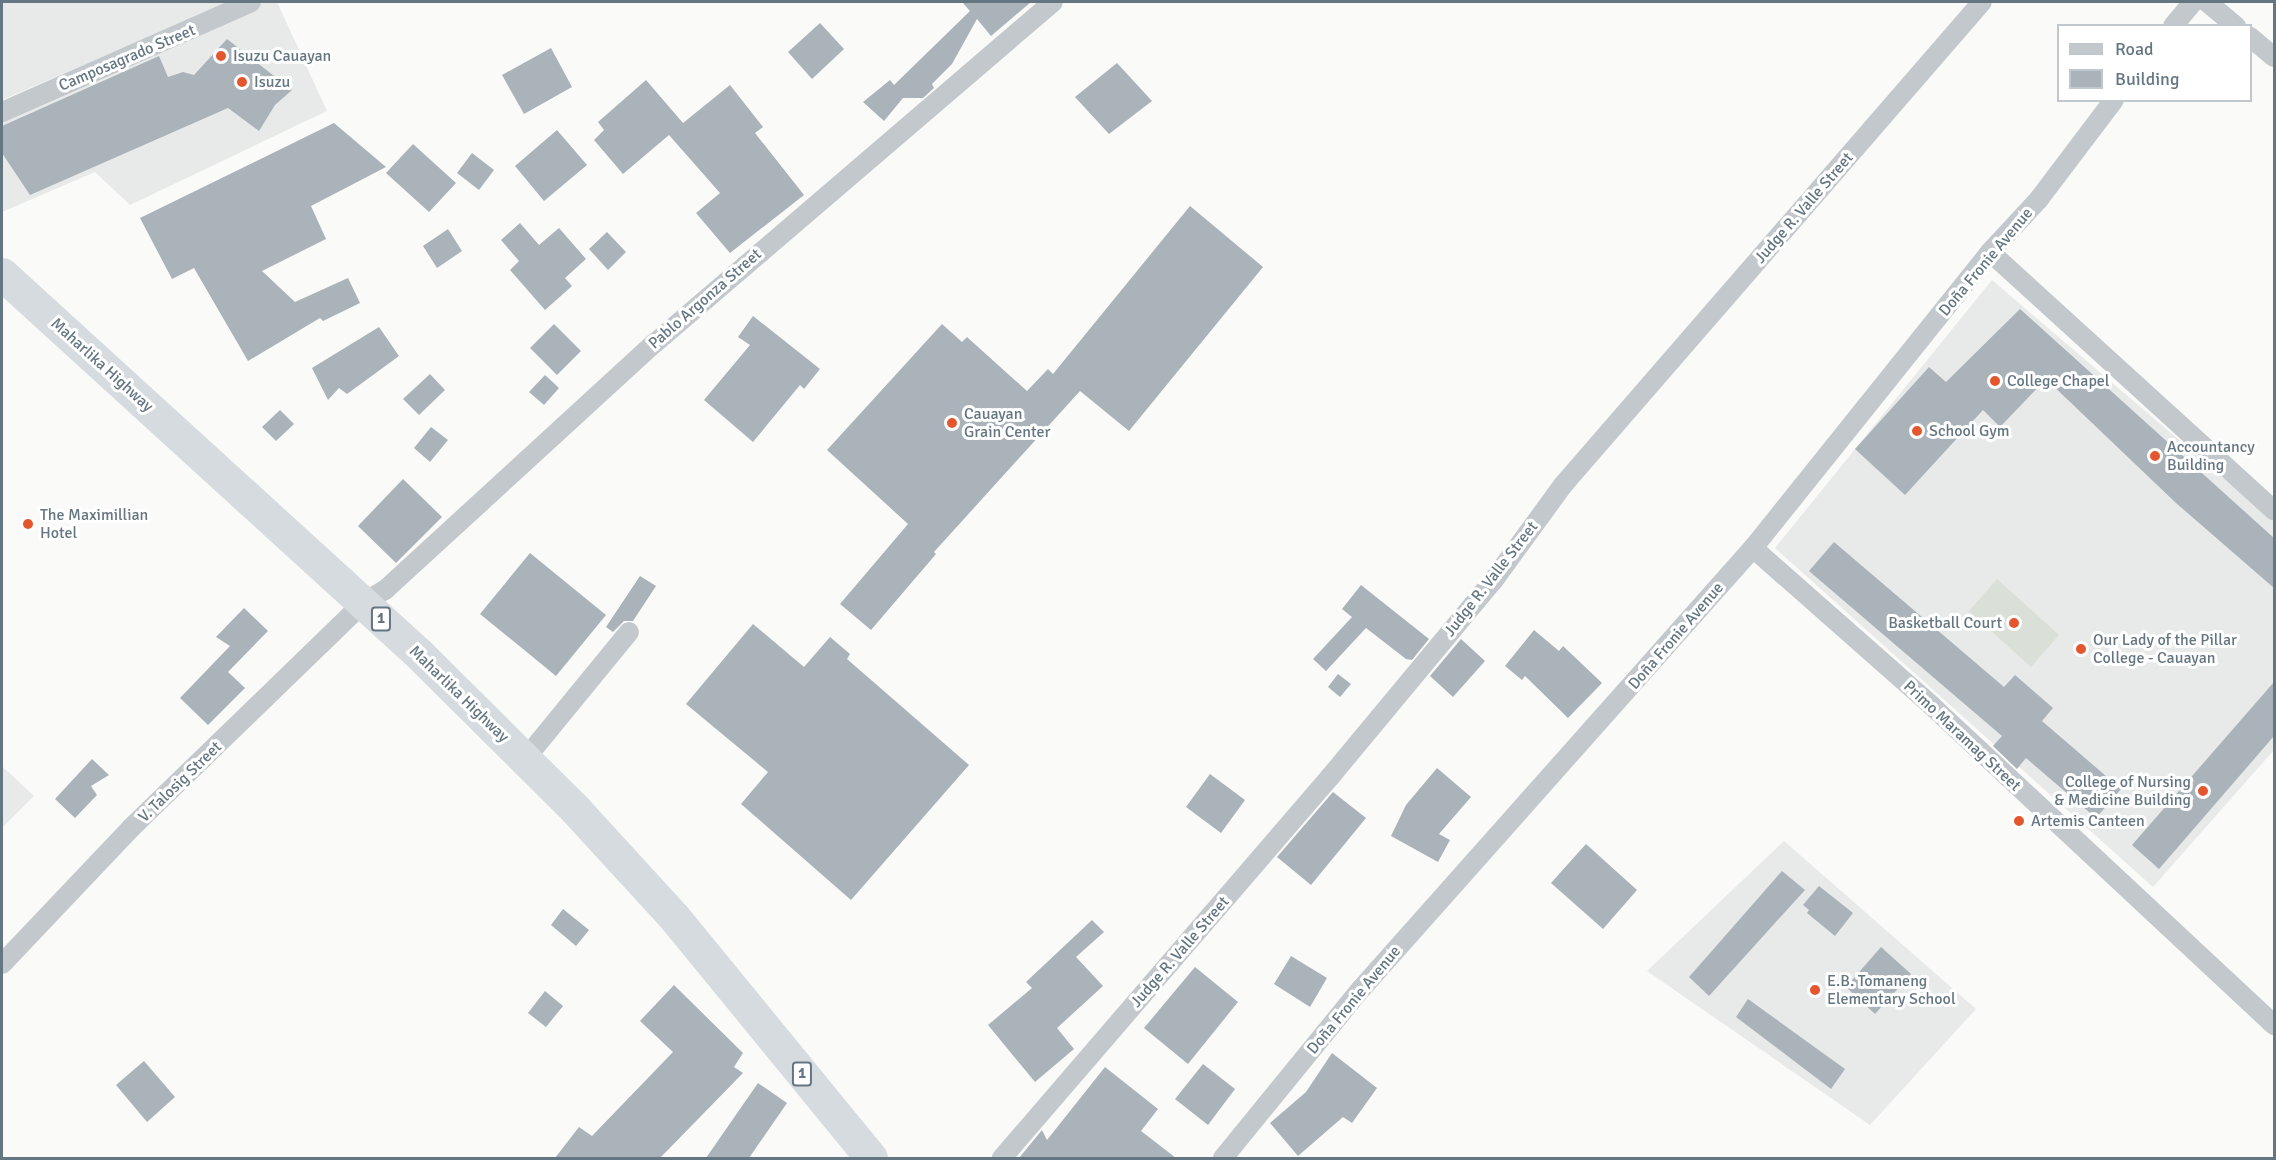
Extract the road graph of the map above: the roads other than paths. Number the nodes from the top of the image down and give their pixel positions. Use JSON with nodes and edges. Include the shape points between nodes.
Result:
{"nodes":[{"id":1,"x":251,"y":2,"type":"edge"},
{"id":2,"x":1053,"y":2,"type":"edge"},
{"id":3,"x":1982,"y":2,"type":"edge"},
{"id":4,"x":2193,"y":2,"type":"edge"},
{"id":5,"x":2207,"y":2,"type":"edge"},
{"id":6,"x":2175,"y":24,"type":"edge"},
{"id":7,"x":2234,"y":24,"type":"edge"},
{"id":8,"x":2252,"y":39,"type":"edge"},
{"id":9,"x":2274,"y":57,"type":"edge"},
{"id":10,"x":2112,"y":102,"type":"edge"},
{"id":11,"x":2,"y":112,"type":"edge"},
{"id":12,"x":1990,"y":252,"type":"junction"},
{"id":13,"x":2,"y":274,"type":"edge"},
{"id":14,"x":2274,"y":510,"type":"edge"},
{"id":15,"x":1753,"y":548,"type":"junction"},
{"id":16,"x":363,"y":603,"type":"junction"},
{"id":17,"x":629,"y":632,"type":"dead end"},
{"id":18,"x":525,"y":759,"type":"junction"},
{"id":19,"x":2,"y":964,"type":"edge"},
{"id":20,"x":2274,"y":1025,"type":"edge"},
{"id":21,"x":871,"y":1158,"type":"edge"},
{"id":22,"x":1002,"y":1158,"type":"edge"},
{"id":23,"x":1223,"y":1158,"type":"edge"}],
"edges":[{"from":1,"to":11,"type":"street","name":"Camposagrado Street"},
{"from":2,"to":16,"type":"street","name":"Pablo Argonza Street","via":[[664,335],[385,590]]},
{"from":3,"to":22,"type":"street","name":"Judge R. Valle Street","via":[[1563,485],[1492,581],[1330,777]]},
{"from":4,"to":6,"type":"street"},
{"from":5,"to":7,"type":"street"},
{"from":8,"to":9,"type":"street"},
{"from":10,"to":12,"type":"street","name":"Doña Fronie Avenue","via":[[2039,199]]},
{"from":12,"to":14,"type":"street"},
{"from":12,"to":15,"type":"street","name":"Doña Fronie Avenue"},
{"from":13,"to":16,"type":"highway","name":"Maharlika Highway","number":"1"},
{"from":15,"to":20,"type":"street","name":"Primo Maramag Street","via":[[1932,706]]},
{"from":15,"to":23,"type":"street","name":"Doña Fronie Avenue","via":[[1360,989]]},
{"from":16,"to":18,"type":"highway","name":"Maharlika Highway","number":"1"},
{"from":16,"to":19,"type":"street","name":"V. Talosig Street","via":[[131,828]]},
{"from":17,"to":18,"type":"street"},
{"from":18,"to":21,"type":"highway","name":"Maharlika Highway","number":"1","via":[[658,898]]}]}
